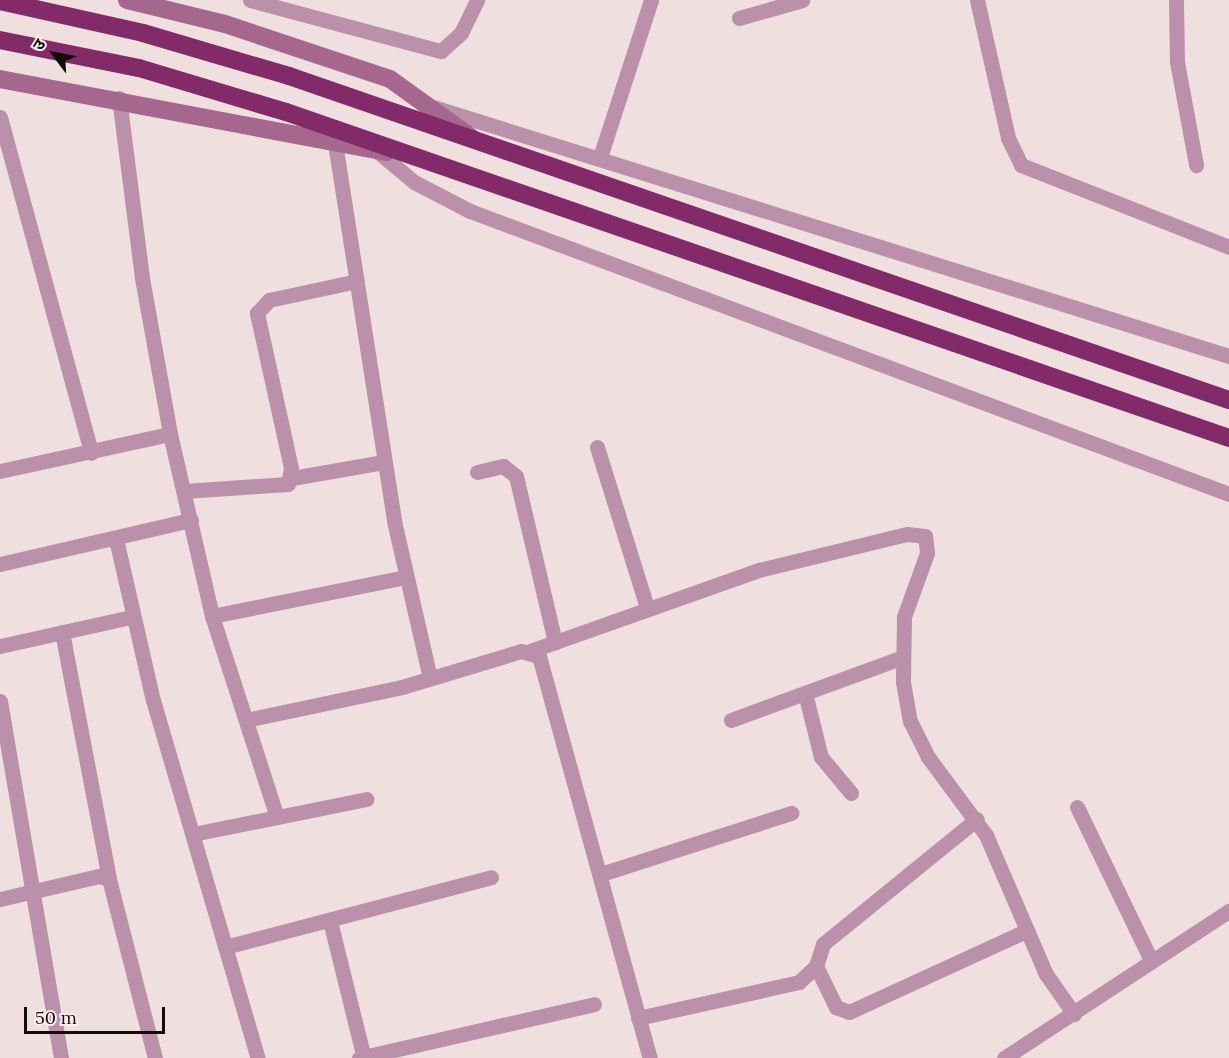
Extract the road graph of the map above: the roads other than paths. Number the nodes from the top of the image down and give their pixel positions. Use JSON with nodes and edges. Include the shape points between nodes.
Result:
{"nodes":[{"id":1,"x":127,"y":0,"type":"edge"},
{"id":2,"x":250,"y":0,"type":"edge"},
{"id":3,"x":477,"y":0,"type":"edge"},
{"id":4,"x":651,"y":0,"type":"edge"},
{"id":5,"x":802,"y":0,"type":"edge"},
{"id":6,"x":977,"y":0,"type":"edge"},
{"id":7,"x":1176,"y":0,"type":"edge"},
{"id":8,"x":0,"y":2,"type":"edge"},
{"id":9,"x":739,"y":18,"type":"dead end"},
{"id":10,"x":0,"y":40,"type":"edge"},
{"id":11,"x":0,"y":79,"type":"edge"},
{"id":12,"x":119,"y":98,"type":"junction"},
{"id":13,"x":431,"y":106,"type":"junction"},
{"id":14,"x":0,"y":117,"type":"edge"},
{"id":15,"x":335,"y":143,"type":"junction"},
{"id":16,"x":479,"y":144,"type":"junction"},
{"id":17,"x":377,"y":151,"type":"junction"},
{"id":18,"x":600,"y":157,"type":"junction"},
{"id":19,"x":429,"y":160,"type":"junction"},
{"id":20,"x":1196,"y":165,"type":"dead end"},
{"id":21,"x":1229,"y":247,"type":"edge"},
{"id":22,"x":357,"y":281,"type":"junction"},
{"id":23,"x":1229,"y":356,"type":"edge"},
{"id":24,"x":1229,"y":400,"type":"edge"},
{"id":25,"x":170,"y":434,"type":"junction"},
{"id":26,"x":1229,"y":438,"type":"edge"},
{"id":27,"x":597,"y":447,"type":"dead end"},
{"id":28,"x":91,"y":453,"type":"junction"},
{"id":29,"x":384,"y":462,"type":"junction"},
{"id":30,"x":0,"y":471,"type":"edge"},
{"id":31,"x":477,"y":472,"type":"dead end"},
{"id":32,"x":292,"y":478,"type":"junction"},
{"id":33,"x":184,"y":491,"type":"junction"},
{"id":34,"x":1229,"y":494,"type":"edge"},
{"id":35,"x":191,"y":520,"type":"junction"},
{"id":36,"x":116,"y":539,"type":"junction"},
{"id":37,"x":0,"y":564,"type":"edge"},
{"id":38,"x":406,"y":577,"type":"junction"},
{"id":39,"x":647,"y":608,"type":"junction"},
{"id":40,"x":212,"y":616,"type":"junction"},
{"id":41,"x":131,"y":617,"type":"junction"},
{"id":42,"x":62,"y":633,"type":"junction"},
{"id":43,"x":555,"y":642,"type":"junction"},
{"id":44,"x":0,"y":646,"type":"edge"},
{"id":45,"x":530,"y":651,"type":"junction"},
{"id":46,"x":903,"y":657,"type":"junction"},
{"id":47,"x":430,"y":678,"type":"junction"},
{"id":48,"x":805,"y":693,"type":"junction"},
{"id":49,"x":0,"y":701,"type":"edge"},
{"id":50,"x":246,"y":720,"type":"junction"},
{"id":51,"x":731,"y":720,"type":"dead end"},
{"id":52,"x":6,"y":763,"type":"edge"},
{"id":53,"x":851,"y":793,"type":"dead end"},
{"id":54,"x":366,"y":799,"type":"dead end"},
{"id":55,"x":1077,"y":807,"type":"dead end"},
{"id":56,"x":791,"y":813,"type":"dead end"},
{"id":57,"x":276,"y":817,"type":"junction"},
{"id":58,"x":977,"y":819,"type":"junction"},
{"id":59,"x":193,"y":834,"type":"junction"},
{"id":60,"x":601,"y":874,"type":"junction"},
{"id":61,"x":491,"y":877,"type":"dead end"},
{"id":62,"x":109,"y":879,"type":"junction"},
{"id":63,"x":36,"y":892,"type":"junction"},
{"id":64,"x":0,"y":899,"type":"edge"},
{"id":65,"x":1229,"y":911,"type":"edge"},
{"id":66,"x":330,"y":921,"type":"junction"},
{"id":67,"x":1026,"y":931,"type":"junction"},
{"id":68,"x":225,"y":947,"type":"junction"},
{"id":69,"x":1151,"y":960,"type":"junction"},
{"id":70,"x":816,"y":966,"type":"junction"},
{"id":71,"x":594,"y":1004,"type":"dead end"},
{"id":72,"x":1074,"y":1014,"type":"junction"},
{"id":73,"x":638,"y":1018,"type":"junction"},
{"id":74,"x":61,"y":1058,"type":"edge"},
{"id":75,"x":155,"y":1058,"type":"edge"},
{"id":76,"x":258,"y":1058,"type":"edge"},
{"id":77,"x":359,"y":1058,"type":"edge"},
{"id":78,"x":364,"y":1058,"type":"edge"},
{"id":79,"x":650,"y":1058,"type":"edge"},
{"id":80,"x":1004,"y":1058,"type":"edge"}],
"edges":[{"from":1,"to":13,"type":"main road","via":[[225,24],[390,79]]},
{"from":2,"to":3,"type":"street","via":[[441,51],[461,33]]},
{"from":4,"to":18,"type":"street"},
{"from":5,"to":9,"type":"street"},
{"from":6,"to":21,"type":"street","via":[[1008,138],[1021,165]]},
{"from":7,"to":20,"type":"street","via":[[1177,62]]},
{"from":8,"to":16,"type":"highway","via":[[143,33],[289,76]]},
{"from":10,"to":19,"type":"highway","via":[[139,68]]},
{"from":11,"to":12,"type":"main road"},
{"from":12,"to":15,"type":"main road"},
{"from":12,"to":25,"type":"street","via":[[142,278]]},
{"from":13,"to":16,"type":"main road"},
{"from":13,"to":18,"type":"street"},
{"from":14,"to":28,"type":"street"},
{"from":15,"to":17,"type":"main road"},
{"from":15,"to":22,"type":"street"},
{"from":16,"to":24,"type":"highway"},
{"from":17,"to":19,"type":"main road"},
{"from":17,"to":34,"type":"street","via":[[414,182],[470,211]]},
{"from":18,"to":23,"type":"street"},
{"from":19,"to":26,"type":"highway"},
{"from":22,"to":29,"type":"street"},
{"from":22,"to":32,"type":"street","via":[[269,300],[256,314]]},
{"from":25,"to":28,"type":"street"},
{"from":25,"to":33,"type":"street"},
{"from":27,"to":39,"type":"street"},
{"from":28,"to":30,"type":"street"},
{"from":29,"to":32,"type":"street"},
{"from":29,"to":38,"type":"street"},
{"from":31,"to":43,"type":"street","via":[[503,466],[516,477]]},
{"from":32,"to":33,"type":"street","via":[[281,487]]},
{"from":33,"to":35,"type":"street"},
{"from":35,"to":36,"type":"street"},
{"from":35,"to":40,"type":"street"},
{"from":36,"to":37,"type":"street"},
{"from":36,"to":41,"type":"street"},
{"from":38,"to":40,"type":"street"},
{"from":38,"to":47,"type":"street"},
{"from":39,"to":43,"type":"street"},
{"from":39,"to":46,"type":"street","via":[[759,570],[917,533],[929,543],[908,598]]},
{"from":40,"to":50,"type":"street"},
{"from":41,"to":42,"type":"street"},
{"from":41,"to":59,"type":"street"},
{"from":42,"to":44,"type":"street"},
{"from":42,"to":62,"type":"street"},
{"from":43,"to":45,"type":"street"},
{"from":45,"to":47,"type":"street"},
{"from":45,"to":60,"type":"street","via":[[543,663]]},
{"from":46,"to":48,"type":"street"},
{"from":46,"to":58,"type":"street","via":[[905,704],[918,741]]},
{"from":47,"to":50,"type":"street"},
{"from":48,"to":51,"type":"street"},
{"from":48,"to":53,"type":"street","via":[[822,757]]},
{"from":49,"to":52,"type":"street"},
{"from":50,"to":57,"type":"street"},
{"from":52,"to":63,"type":"street"},
{"from":54,"to":57,"type":"street"},
{"from":55,"to":69,"type":"street"},
{"from":56,"to":60,"type":"street"},
{"from":57,"to":59,"type":"street"},
{"from":58,"to":67,"type":"street"},
{"from":58,"to":70,"type":"street","via":[[831,937]]},
{"from":59,"to":68,"type":"street"},
{"from":60,"to":73,"type":"street"},
{"from":61,"to":66,"type":"street"},
{"from":62,"to":63,"type":"street"},
{"from":62,"to":75,"type":"street"},
{"from":63,"to":64,"type":"street"},
{"from":63,"to":74,"type":"street"},
{"from":65,"to":69,"type":"street"},
{"from":66,"to":68,"type":"street"},
{"from":66,"to":78,"type":"street"},
{"from":67,"to":70,"type":"street","via":[[849,1012],[836,1008]]},
{"from":67,"to":72,"type":"street","via":[[1054,988]]},
{"from":68,"to":76,"type":"street"},
{"from":69,"to":72,"type":"street"},
{"from":70,"to":73,"type":"street","via":[[799,982]]},
{"from":71,"to":78,"type":"street"},
{"from":72,"to":80,"type":"street"},
{"from":73,"to":79,"type":"street"},
{"from":77,"to":78,"type":"street"}]}
